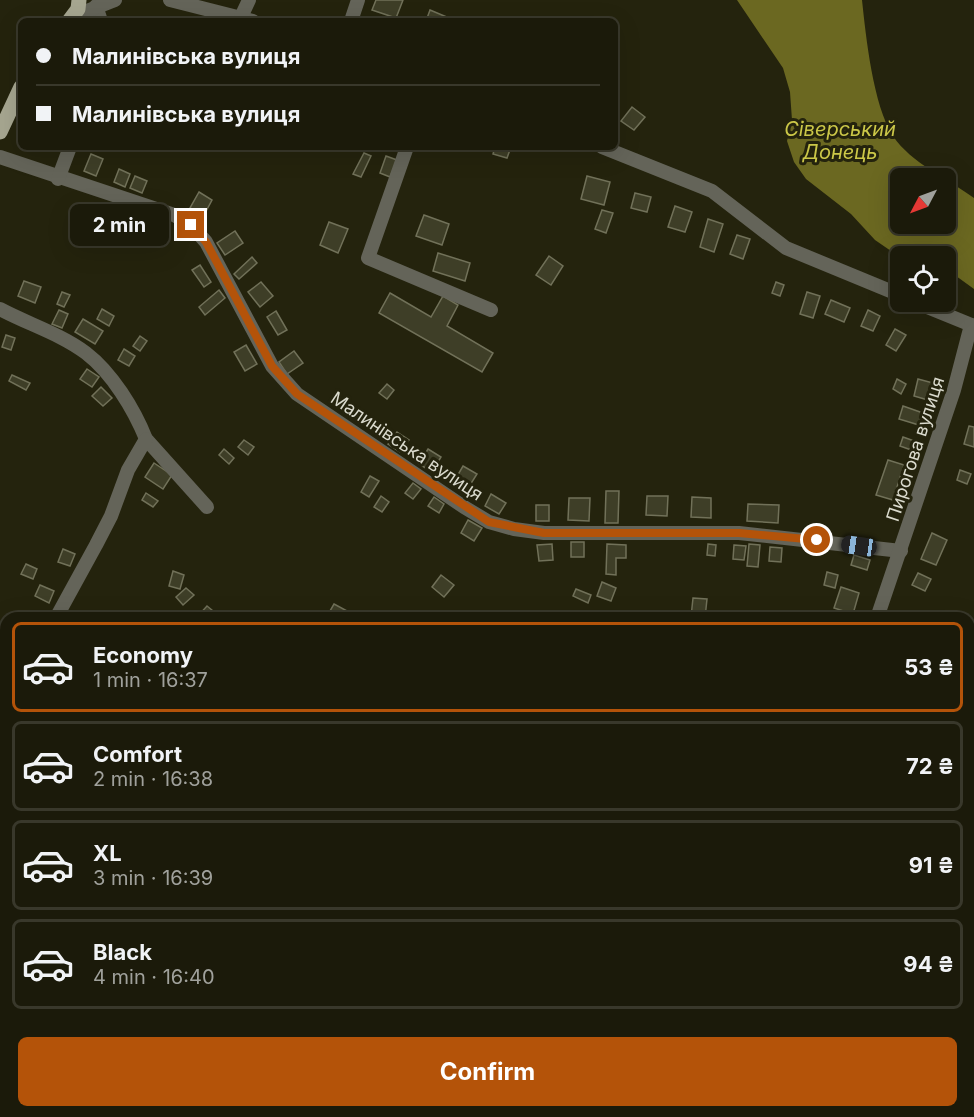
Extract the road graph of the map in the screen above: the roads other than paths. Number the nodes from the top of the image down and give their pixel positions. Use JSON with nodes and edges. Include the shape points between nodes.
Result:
{"nodes":[{"id":1,"x":79,"y":0,"type":"edge"},
{"id":2,"x":115,"y":0,"type":"edge"},
{"id":3,"x":170,"y":0,"type":"edge"},
{"id":4,"x":249,"y":0,"type":"edge"},
{"id":5,"x":358,"y":0,"type":"edge"},
{"id":6,"x":96,"y":6,"type":"junction"},
{"id":7,"x":71,"y":18,"type":"edge"},
{"id":8,"x":73,"y":18,"type":"edge"},
{"id":9,"x":100,"y":18,"type":"edge"},
{"id":10,"x":243,"y":18,"type":"edge"},
{"id":11,"x":247,"y":18,"type":"edge"},
{"id":12,"x":352,"y":18,"type":"edge"},
{"id":13,"x":18,"y":93,"type":"edge"},
{"id":14,"x":0,"y":132,"type":"edge"},
{"id":15,"x":69,"y":150,"type":"edge"},
{"id":16,"x":406,"y":150,"type":"edge"},
{"id":17,"x":610,"y":150,"type":"edge"},
{"id":18,"x":0,"y":158,"type":"edge"},
{"id":19,"x":58,"y":178,"type":"junction"},
{"id":20,"x":890,"y":291,"type":"edge"},
{"id":21,"x":0,"y":309,"type":"edge"},
{"id":22,"x":491,"y":310,"type":"dead end"},
{"id":23,"x":939,"y":312,"type":"edge"},
{"id":24,"x":973,"y":326,"type":"edge"},
{"id":25,"x":146,"y":439,"type":"junction"},
{"id":26,"x":207,"y":507,"type":"dead end"},
{"id":27,"x":901,"y":551,"type":"junction"},
{"id":28,"x":59,"y":612,"type":"edge"},
{"id":29,"x":879,"y":612,"type":"edge"}],
"edges":[{"from":1,"to":7,"type":"main road"},
{"from":2,"to":6,"type":"street"},
{"from":3,"to":10,"type":"street"},
{"from":4,"to":11,"type":"street"},
{"from":5,"to":12,"type":"street"},
{"from":6,"to":8,"type":"street"},
{"from":6,"to":9,"type":"street"},
{"from":13,"to":14,"type":"main road"},
{"from":15,"to":19,"type":"street"},
{"from":16,"to":22,"type":"street","via":[[368,258]]},
{"from":17,"to":20,"type":"street","via":[[712,191],[786,248]]},
{"from":18,"to":19,"type":"street","name":"Малинівська вулиця"},
{"from":19,"to":27,"type":"street","name":"Малинівська вулиця","via":[[174,215],[191,225],[206,242],[283,381],[489,522],[544,533],[739,533]]},
{"from":21,"to":25,"type":"street","via":[[71,343],[93,359],[112,380]]},
{"from":23,"to":24,"type":"street"},
{"from":24,"to":27,"type":"street","name":"Пирогова вулиця"},
{"from":25,"to":26,"type":"street"},
{"from":25,"to":28,"type":"street","via":[[128,470],[111,516]]},
{"from":27,"to":29,"type":"street","name":"Пирогова вулиця"}]}
